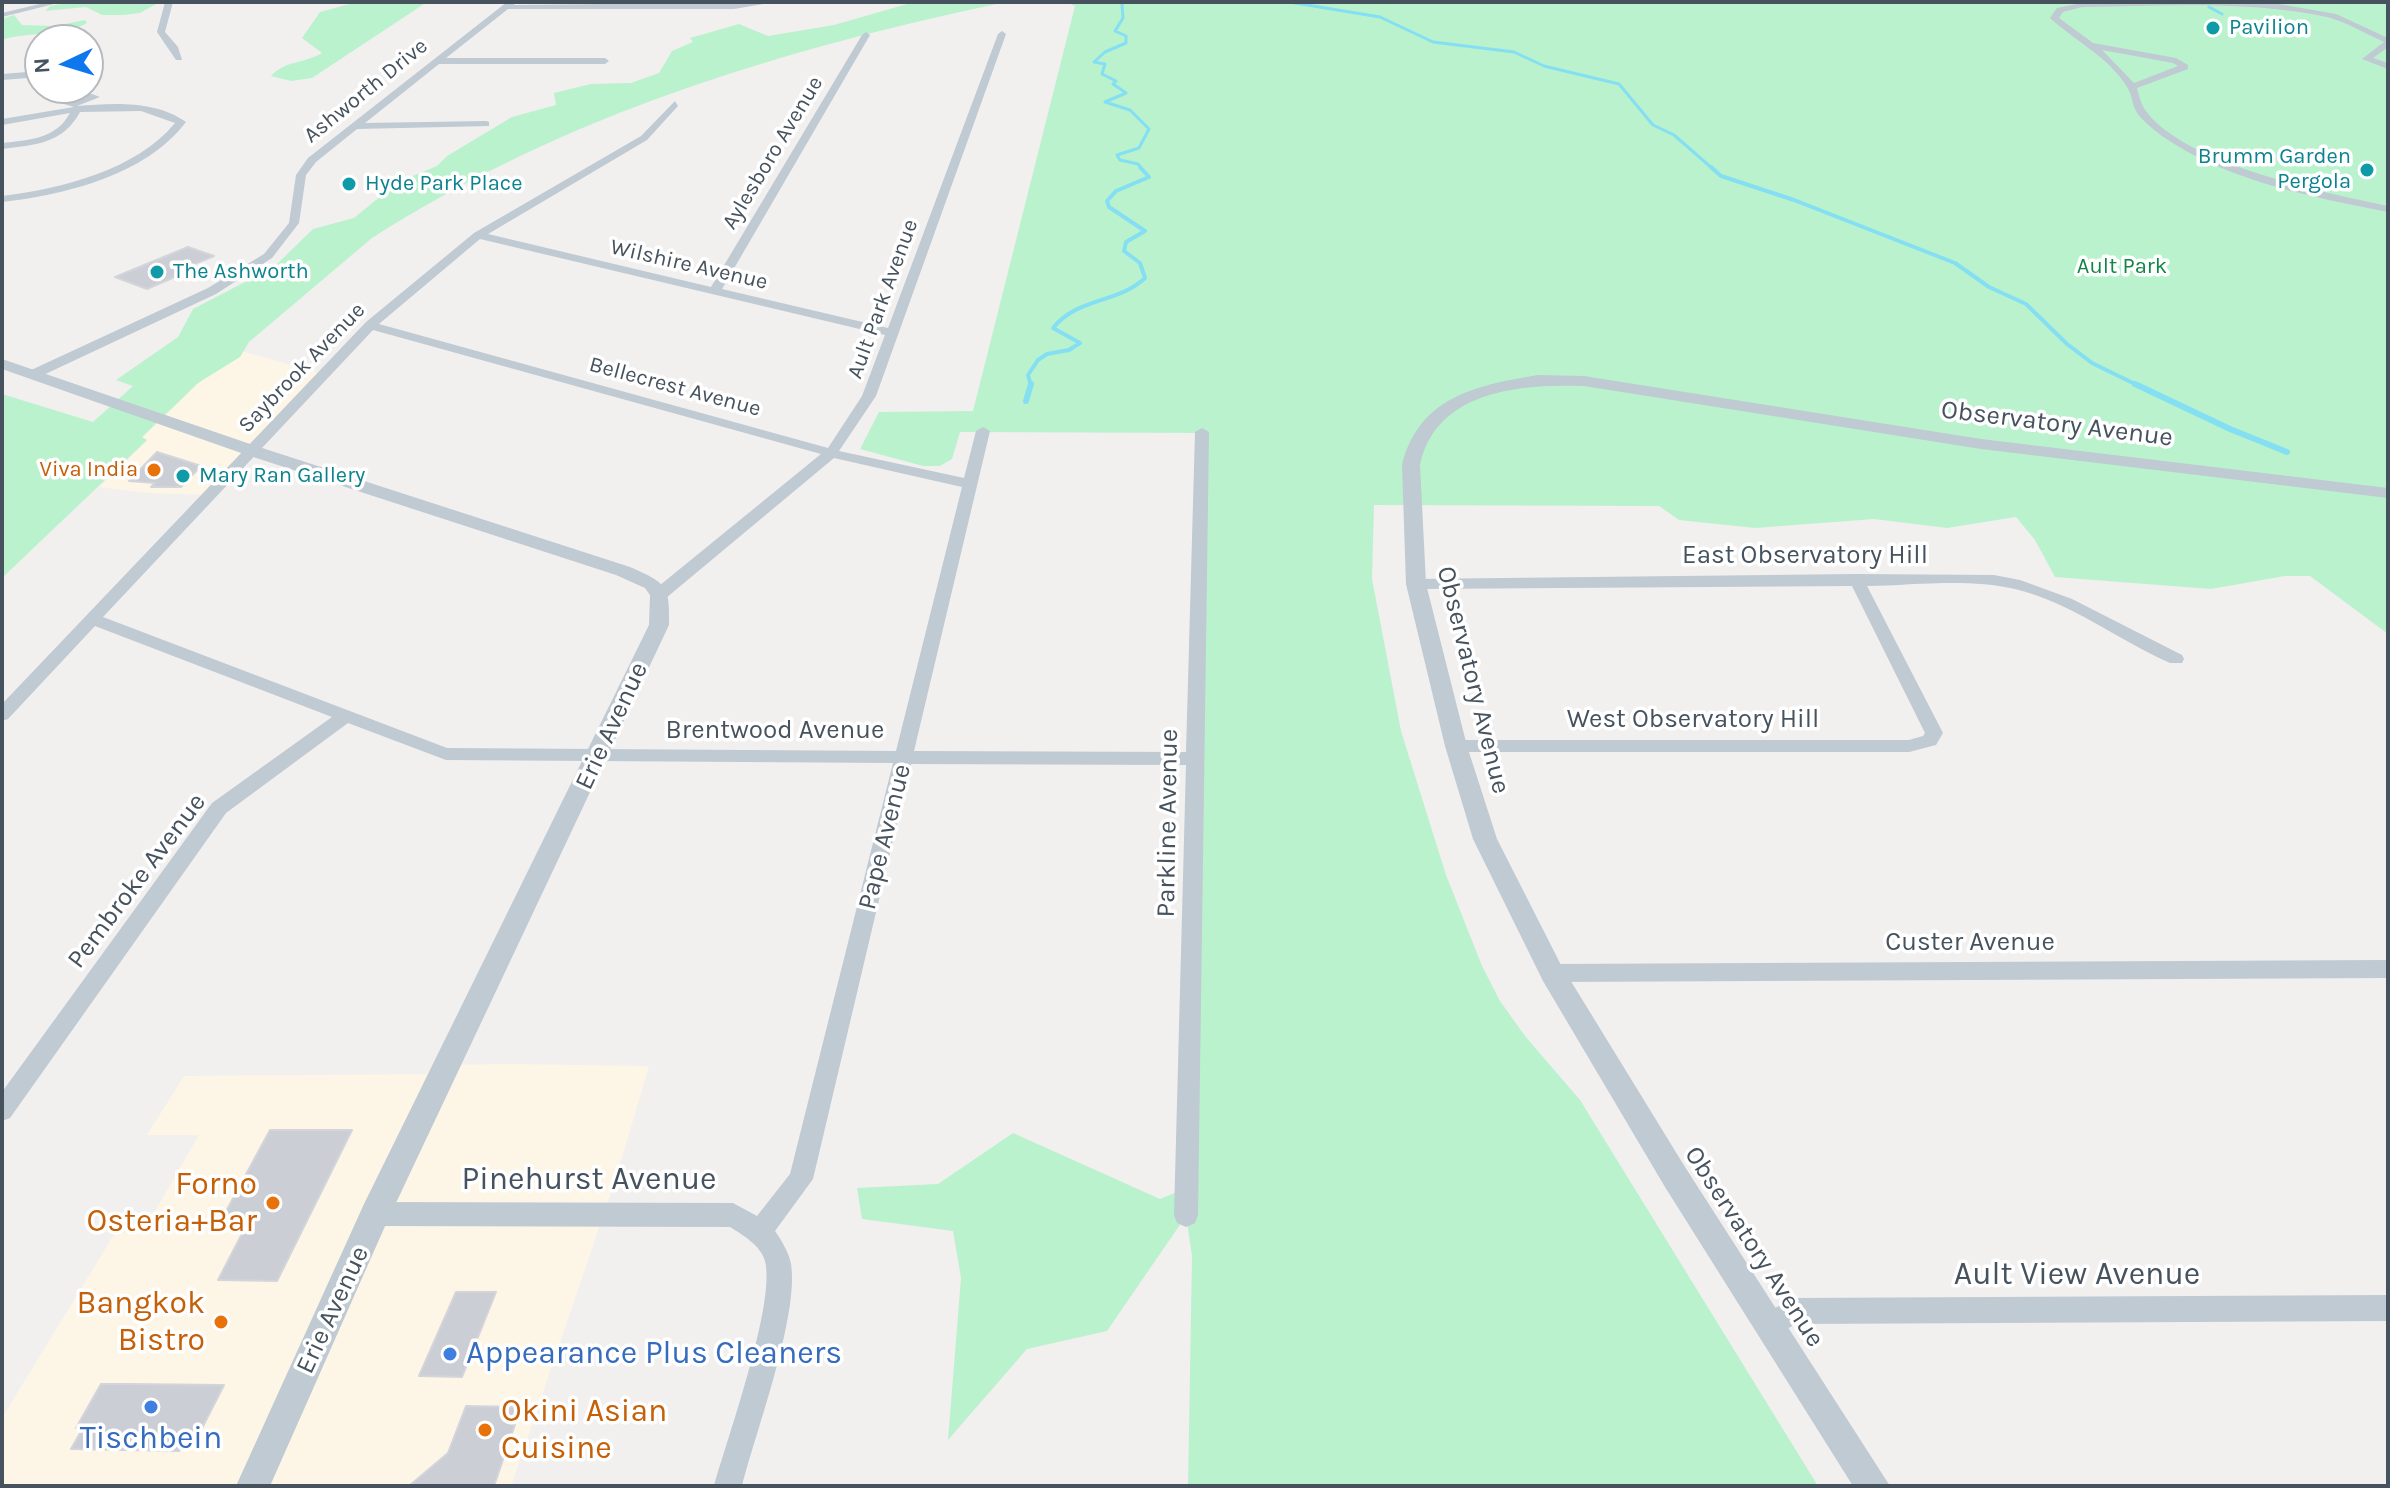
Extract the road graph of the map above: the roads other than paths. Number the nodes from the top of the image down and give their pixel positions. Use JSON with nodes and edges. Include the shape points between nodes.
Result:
{"nodes":[{"id":1,"x":58,"y":2,"type":"edge"},
{"id":2,"x":169,"y":2,"type":"edge"},
{"id":3,"x":771,"y":2,"type":"edge"},
{"id":4,"x":509,"y":5,"type":"edge"},
{"id":5,"x":2,"y":15,"type":"edge"},
{"id":6,"x":1002,"y":34,"type":"dead end"},
{"id":7,"x":866,"y":35,"type":"dead end"},
{"id":8,"x":2388,"y":42,"type":"edge"},
{"id":9,"x":2093,"y":46,"type":"junction"},
{"id":10,"x":179,"y":58,"type":"dead end"},
{"id":11,"x":436,"y":61,"type":"junction"},
{"id":12,"x":605,"y":61,"type":"dead end"},
{"id":13,"x":2388,"y":66,"type":"edge"},
{"id":14,"x":24,"y":75,"type":"edge"},
{"id":15,"x":2,"y":77,"type":"edge"},
{"id":16,"x":2132,"y":87,"type":"junction"},
{"id":17,"x":675,"y":104,"type":"dead end"},
{"id":18,"x":61,"y":108,"type":"junction"},
{"id":19,"x":91,"y":109,"type":"junction"},
{"id":20,"x":76,"y":110,"type":"junction"},
{"id":21,"x":2,"y":122,"type":"edge"},
{"id":22,"x":486,"y":124,"type":"dead end"},
{"id":23,"x":353,"y":126,"type":"junction"},
{"id":24,"x":2,"y":146,"type":"edge"},
{"id":25,"x":2,"y":199,"type":"edge"},
{"id":26,"x":2388,"y":209,"type":"edge"},
{"id":27,"x":478,"y":235,"type":"junction"},
{"id":28,"x":714,"y":292,"type":"junction"},
{"id":29,"x":370,"y":325,"type":"junction"},
{"id":30,"x":891,"y":333,"type":"junction"},
{"id":31,"x":2,"y":364,"type":"edge"},
{"id":32,"x":34,"y":374,"type":"junction"},
{"id":33,"x":983,"y":431,"type":"dead end"},
{"id":34,"x":1202,"y":432,"type":"dead end"},
{"id":35,"x":250,"y":450,"type":"junction"},
{"id":36,"x":831,"y":453,"type":"junction"},
{"id":37,"x":971,"y":483,"type":"junction"},
{"id":38,"x":2388,"y":493,"type":"edge"},
{"id":39,"x":1856,"y":579,"type":"junction"},
{"id":40,"x":1416,"y":584,"type":"junction"},
{"id":41,"x":660,"y":594,"type":"junction"},
{"id":42,"x":92,"y":619,"type":"junction"},
{"id":43,"x":2176,"y":659,"type":"dead end"},
{"id":44,"x":2,"y":715,"type":"edge"},
{"id":45,"x":346,"y":716,"type":"junction"},
{"id":46,"x":1456,"y":746,"type":"junction"},
{"id":47,"x":597,"y":757,"type":"junction"},
{"id":48,"x":905,"y":757,"type":"junction"},
{"id":49,"x":1195,"y":759,"type":"junction"},
{"id":50,"x":2388,"y":969,"type":"edge"},
{"id":51,"x":1552,"y":973,"type":"junction"},
{"id":52,"x":2,"y":1111,"type":"edge"},
{"id":53,"x":375,"y":1214,"type":"junction"},
{"id":54,"x":1186,"y":1215,"type":"dead end"},
{"id":55,"x":760,"y":1231,"type":"junction"},
{"id":56,"x":2388,"y":1308,"type":"edge"},
{"id":57,"x":1769,"y":1324,"type":"junction"},
{"id":58,"x":253,"y":1486,"type":"edge"},
{"id":59,"x":728,"y":1486,"type":"edge"},
{"id":60,"x":1873,"y":1486,"type":"edge"}],
"edges":[{"from":1,"to":5,"type":"street"},
{"from":2,"to":10,"type":"street","via":[[161,32]]},
{"from":3,"to":4,"type":"street","via":[[734,7]]},
{"from":4,"to":11,"type":"street","name":"Ashworth Drive"},
{"from":6,"to":30,"type":"street","name":"Ault Park Avenue"},
{"from":7,"to":28,"type":"street","name":"Aylesboro Avenue"},
{"from":8,"to":9,"type":"street","via":[[2333,16],[2273,4],[2082,5],[2055,14],[2060,25]]},
{"from":8,"to":13,"type":"street","via":[[2366,59]]},
{"from":9,"to":16,"type":"street"},
{"from":9,"to":16,"type":"street","via":[[2184,65]]},
{"from":11,"to":12,"type":"street"},
{"from":11,"to":23,"type":"street","name":"Ashworth Drive"},
{"from":14,"to":15,"type":"street"},
{"from":16,"to":26,"type":"street","via":[[2143,116],[2199,153],[2300,189]]},
{"from":17,"to":27,"type":"street","name":"Saybrook Avenue","via":[[630,148]]},
{"from":18,"to":19,"type":"street","via":[[64,97],[93,91]]},
{"from":18,"to":20,"type":"street"},
{"from":18,"to":21,"type":"street"},
{"from":19,"to":20,"type":"street"},
{"from":19,"to":25,"type":"street","via":[[154,111],[181,122],[175,134],[139,158],[51,192]]},
{"from":20,"to":24,"type":"street","via":[[64,131]]},
{"from":22,"to":23,"type":"street"},
{"from":23,"to":32,"type":"street","name":"Ashworth Drive","via":[[306,167],[294,223],[268,256],[212,291]]},
{"from":27,"to":28,"type":"street","name":"Wilshire Avenue"},
{"from":27,"to":29,"type":"street","name":"Saybrook Avenue"},
{"from":28,"to":30,"type":"street","name":"Wilshire Avenue"},
{"from":29,"to":35,"type":"street","name":"Saybrook Avenue"},
{"from":29,"to":36,"type":"street","name":"Bellecrest Avenue"},
{"from":30,"to":36,"type":"street","name":"Ault Park Avenue","via":[[869,396]]},
{"from":31,"to":32,"type":"street"},
{"from":32,"to":35,"type":"street"},
{"from":33,"to":37,"type":"street","name":"Pape Avenue"},
{"from":34,"to":49,"type":"street","name":"Parkline Avenue"},
{"from":35,"to":41,"type":"street","via":[[623,571],[652,584]]},
{"from":35,"to":42,"type":"street","name":"Saybrook Avenue"},
{"from":36,"to":37,"type":"street","name":"Bellecrest Avenue"},
{"from":36,"to":41,"type":"street","name":"Ault Park Avenue"},
{"from":37,"to":48,"type":"street","name":"Pape Avenue"},
{"from":38,"to":40,"type":"street","name":"Observatory Avenue","via":[[1981,444],[1600,383],[1516,382],[1462,399],[1419,439],[1411,465]]},
{"from":39,"to":40,"type":"street","name":"East Observatory Hill"},
{"from":39,"to":43,"type":"street","name":"East Observatory Hill","via":[[1994,580],[2036,588]]},
{"from":39,"to":46,"type":"street","name":"West Observatory Hill","via":[[1934,733],[1930,741],[1909,746]]},
{"from":40,"to":46,"type":"street","name":"Observatory Avenue"},
{"from":41,"to":47,"type":"street","name":"Erie Avenue","via":[[659,625]]},
{"from":42,"to":44,"type":"street","name":"Saybrook Avenue"},
{"from":42,"to":45,"type":"street","name":"Brentwood Avenue"},
{"from":45,"to":47,"type":"street","name":"Brentwood Avenue","via":[[446,754]]},
{"from":45,"to":52,"type":"street","name":"Pembroke Avenue","via":[[219,808]]},
{"from":46,"to":51,"type":"street","name":"Observatory Avenue","via":[[1485,839]]},
{"from":47,"to":48,"type":"street","name":"Brentwood Avenue"},
{"from":47,"to":53,"type":"street","name":"Erie Avenue"},
{"from":48,"to":49,"type":"street","name":"Brentwood Avenue"},
{"from":48,"to":55,"type":"street","name":"Pape Avenue","via":[[801,1179]]},
{"from":49,"to":54,"type":"street","name":"Parkline Avenue"},
{"from":50,"to":51,"type":"street","name":"Custer Avenue"},
{"from":51,"to":57,"type":"street","name":"Observatory Avenue"},
{"from":53,"to":55,"type":"street","name":"Pinehurst Avenue","via":[[733,1215]]},
{"from":53,"to":58,"type":"street","name":"Erie Avenue"},
{"from":55,"to":59,"type":"street","via":[[778,1263],[776,1301]]},
{"from":56,"to":57,"type":"street","name":"Ault View Avenue","via":[[1796,1311]]},
{"from":57,"to":60,"type":"street","name":"Observatory Avenue"}]}
